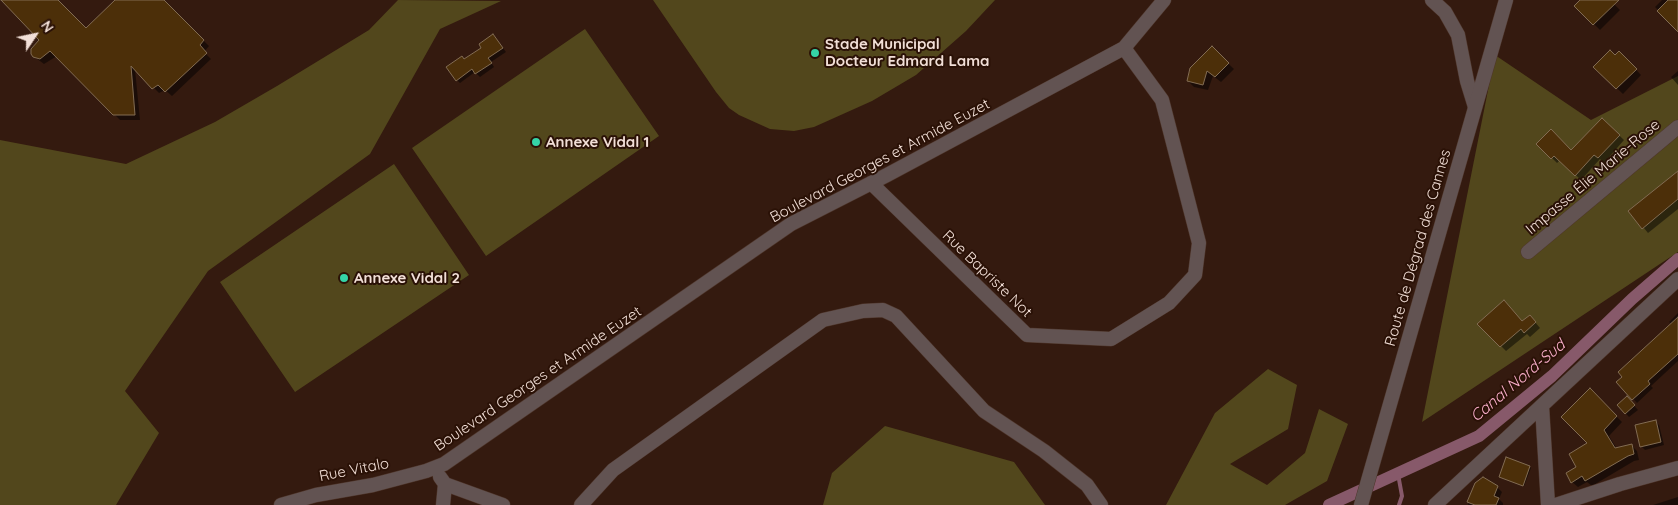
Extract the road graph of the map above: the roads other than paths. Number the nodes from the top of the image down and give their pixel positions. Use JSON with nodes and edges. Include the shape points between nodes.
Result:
{"nodes":[{"id":1,"x":1164,"y":0,"type":"edge"},
{"id":2,"x":1432,"y":0,"type":"edge"},
{"id":3,"x":1506,"y":0,"type":"edge"},
{"id":4,"x":1124,"y":48,"type":"junction"},
{"id":5,"x":1475,"y":107,"type":"junction"},
{"id":6,"x":1678,"y":127,"type":"edge"},
{"id":7,"x":871,"y":183,"type":"junction"},
{"id":8,"x":1528,"y":252,"type":"dead end"},
{"id":9,"x":1678,"y":278,"type":"edge"},
{"id":10,"x":1542,"y":406,"type":"junction"},
{"id":11,"x":434,"y":468,"type":"junction"},
{"id":12,"x":1678,"y":468,"type":"edge"},
{"id":13,"x":445,"y":484,"type":"junction"},
{"id":14,"x":281,"y":505,"type":"edge"},
{"id":15,"x":443,"y":505,"type":"edge"},
{"id":16,"x":503,"y":505,"type":"edge"},
{"id":17,"x":581,"y":505,"type":"edge"},
{"id":18,"x":1100,"y":505,"type":"edge"},
{"id":19,"x":1361,"y":505,"type":"edge"},
{"id":20,"x":1435,"y":505,"type":"edge"},
{"id":21,"x":1548,"y":505,"type":"edge"},
{"id":22,"x":1556,"y":505,"type":"edge"}],
"edges":[{"from":1,"to":4,"type":"street","name":"Boulevard Georges et Armide Euzet"},
{"from":2,"to":5,"type":"street","via":[[1458,35]]},
{"from":3,"to":5,"type":"street","name":"Route de Dégrad des Cannes"},
{"from":4,"to":7,"type":"street","name":"Boulevard Georges et Armide Euzet"},
{"from":4,"to":7,"type":"street","name":"Rue Bapriste Not","via":[[1162,100],[1199,243],[1195,276],[1169,303],[1111,339],[1027,335]]},
{"from":5,"to":19,"type":"street","name":"Route de Dégrad des Cannes"},
{"from":6,"to":8,"type":"street","name":"Impasse Élie Marie-Rose"},
{"from":7,"to":11,"type":"street","name":"Boulevard Georges et Armide Euzet","via":[[791,224]]},
{"from":9,"to":10,"type":"street"},
{"from":10,"to":20,"type":"street"},
{"from":10,"to":21,"type":"street"},
{"from":11,"to":13,"type":"street"},
{"from":11,"to":14,"type":"street","name":"Rue Vitalo"},
{"from":12,"to":22,"type":"street"},
{"from":13,"to":15,"type":"street"},
{"from":13,"to":16,"type":"street"},
{"from":17,"to":18,"type":"street","via":[[613,470],[823,320],[883,310],[896,316],[984,411],[1087,484]]}]}
